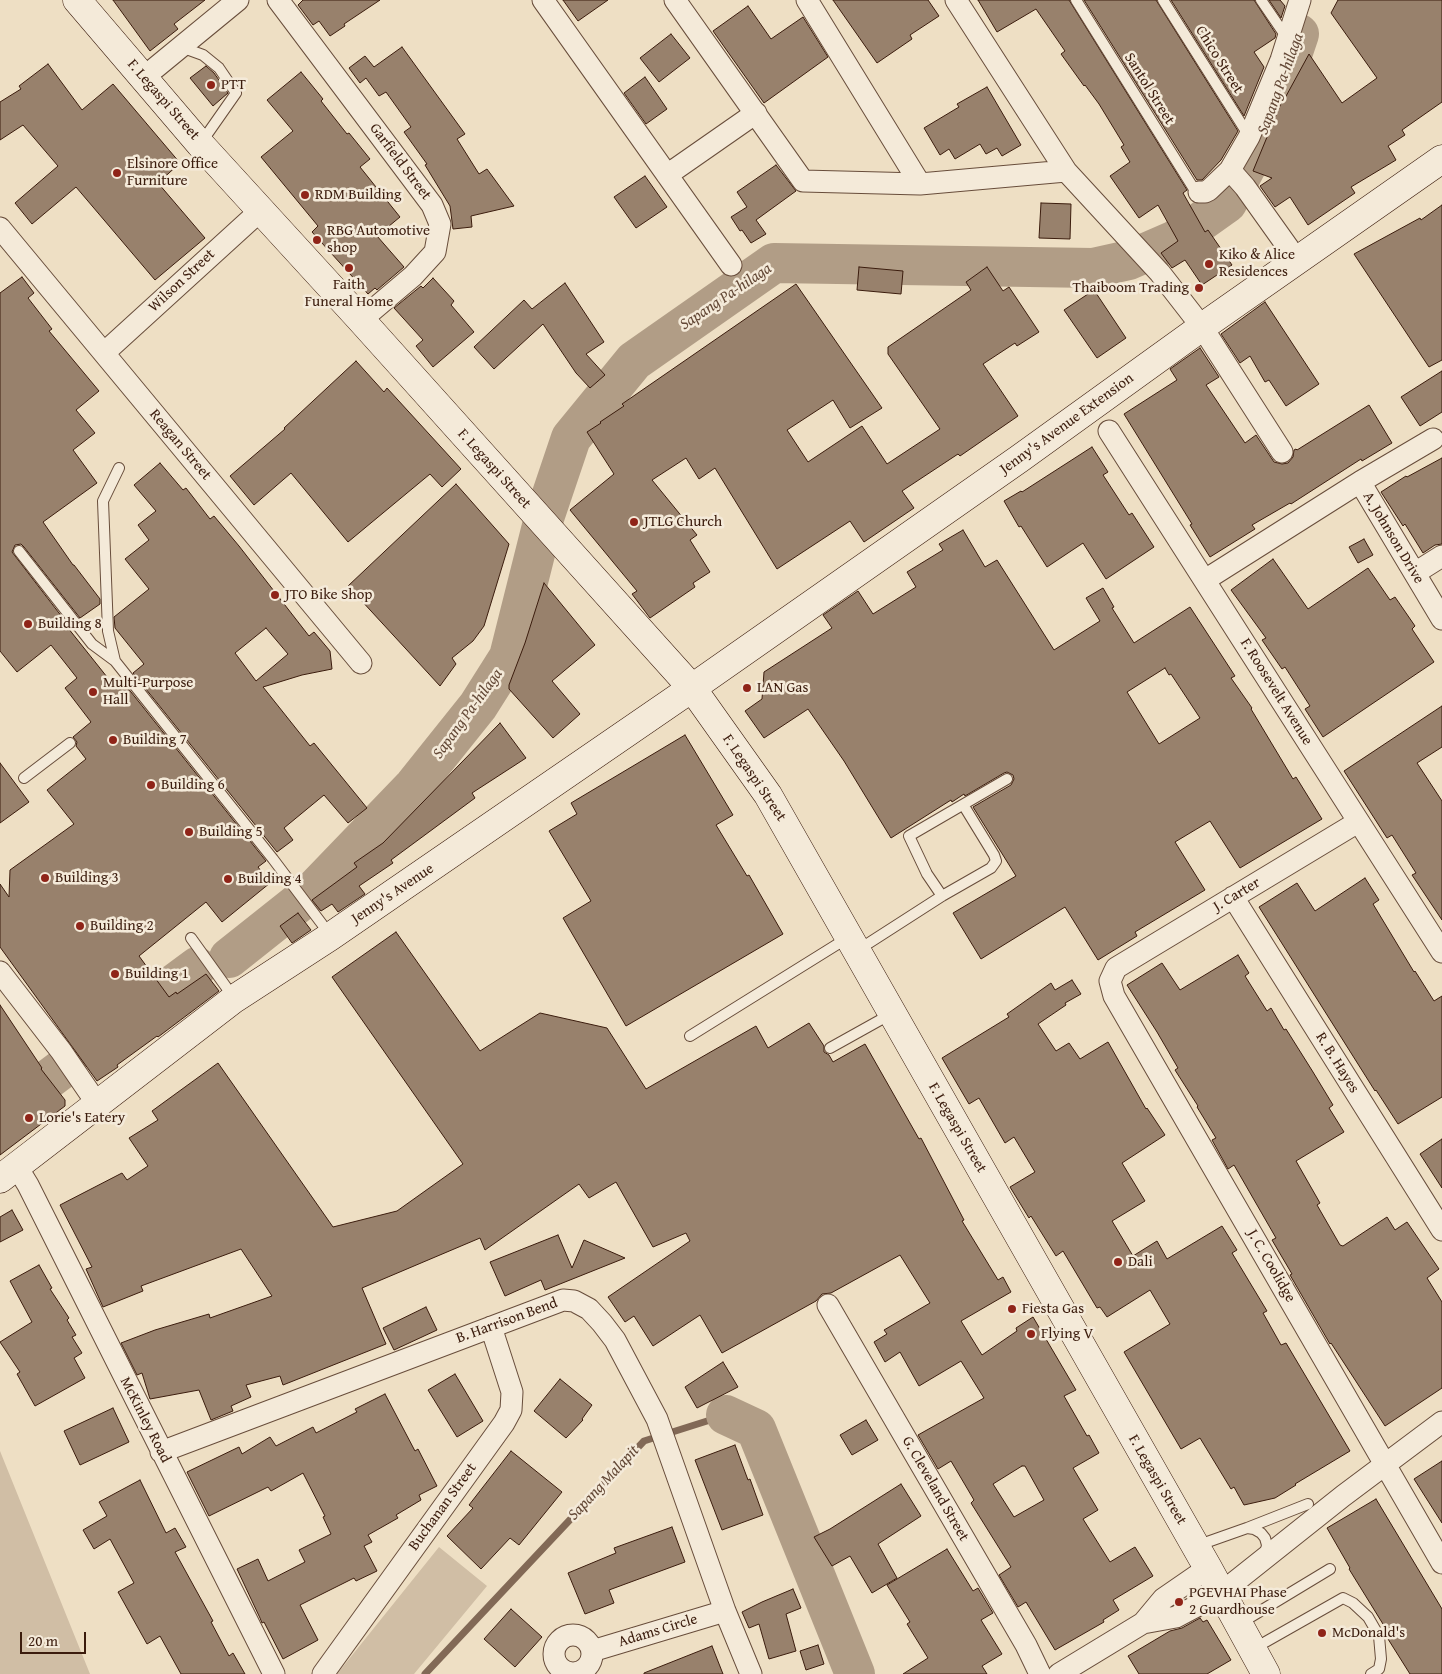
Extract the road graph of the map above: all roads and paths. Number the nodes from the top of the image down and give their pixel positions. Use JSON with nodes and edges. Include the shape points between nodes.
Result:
{"nodes":[{"id":1,"x":77,"y":0,"type":"edge"},
{"id":2,"x":238,"y":0,"type":"edge"},
{"id":3,"x":278,"y":0,"type":"edge"},
{"id":4,"x":544,"y":0,"type":"edge"},
{"id":5,"x":675,"y":0,"type":"edge"},
{"id":6,"x":806,"y":0,"type":"edge"},
{"id":7,"x":956,"y":0,"type":"edge"},
{"id":8,"x":1076,"y":0,"type":"edge"},
{"id":9,"x":1163,"y":0,"type":"edge"},
{"id":10,"x":1261,"y":0,"type":"edge"},
{"id":11,"x":1300,"y":0,"type":"edge"},
{"id":12,"x":1288,"y":39,"type":"junction"},
{"id":13,"x":180,"y":47,"type":"junction"},
{"id":14,"x":143,"y":78,"type":"junction"},
{"id":15,"x":756,"y":113,"type":"junction"},
{"id":16,"x":1250,"y":137,"type":"junction"},
{"id":17,"x":200,"y":144,"type":"junction"},
{"id":18,"x":1442,"y":159,"type":"edge"},
{"id":19,"x":1066,"y":171,"type":"junction"},
{"id":20,"x":667,"y":175,"type":"junction"},
{"id":21,"x":1237,"y":178,"type":"junction"},
{"id":22,"x":920,"y":184,"type":"junction"},
{"id":23,"x":1199,"y":192,"type":"joint"},
{"id":24,"x":261,"y":210,"type":"junction"},
{"id":25,"x":0,"y":228,"type":"edge"},
{"id":26,"x":1297,"y":260,"type":"junction"},
{"id":27,"x":731,"y":266,"type":"dead end"},
{"id":28,"x":361,"y":320,"type":"junction"},
{"id":29,"x":1202,"y":327,"type":"junction"},
{"id":30,"x":104,"y":353,"type":"junction"},
{"id":31,"x":1109,"y":431,"type":"dead end"},
{"id":32,"x":1432,"y":439,"type":"dead end"},
{"id":33,"x":1282,"y":452,"type":"dead end"},
{"id":34,"x":119,"y":468,"type":"dead end"},
{"id":35,"x":1360,"y":482,"type":"junction"},
{"id":36,"x":19,"y":551,"type":"dead end"},
{"id":37,"x":1442,"y":556,"type":"edge"},
{"id":38,"x":1415,"y":573,"type":"junction"},
{"id":39,"x":1205,"y":580,"type":"junction"},
{"id":40,"x":1442,"y":619,"type":"edge"},
{"id":41,"x":116,"y":661,"type":"junction"},
{"id":42,"x":361,"y":662,"type":"dead end"},
{"id":43,"x":692,"y":688,"type":"junction"},
{"id":44,"x":70,"y":743,"type":"dead end"},
{"id":45,"x":24,"y":778,"type":"dead end"},
{"id":46,"x":1007,"y":779,"type":"dead end"},
{"id":47,"x":964,"y":806,"type":"junction"},
{"id":48,"x":1358,"y":822,"type":"junction"},
{"id":49,"x":942,"y":896,"type":"junction"},
{"id":50,"x":1233,"y":897,"type":"junction"},
{"id":51,"x":331,"y":936,"type":"junction"},
{"id":52,"x":191,"y":938,"type":"dead end"},
{"id":53,"x":853,"y":944,"type":"junction"},
{"id":54,"x":1442,"y":952,"type":"edge"},
{"id":55,"x":1116,"y":968,"type":"joint"},
{"id":56,"x":0,"y":972,"type":"edge"},
{"id":57,"x":234,"y":998,"type":"junction"},
{"id":58,"x":892,"y":1014,"type":"junction"},
{"id":59,"x":690,"y":1036,"type":"dead end"},
{"id":60,"x":830,"y":1048,"type":"dead end"},
{"id":61,"x":98,"y":1105,"type":"junction"},
{"id":62,"x":8,"y":1173,"type":"edge"},
{"id":63,"x":1442,"y":1230,"type":"edge"},
{"id":64,"x":828,"y":1305,"type":"dead end"},
{"id":65,"x":491,"y":1327,"type":"junction"},
{"id":66,"x":1442,"y":1422,"type":"edge"},
{"id":67,"x":161,"y":1452,"type":"junction"},
{"id":68,"x":1386,"y":1464,"type":"junction"},
{"id":69,"x":1343,"y":1496,"type":"junction"},
{"id":70,"x":1308,"y":1504,"type":"joint"},
{"id":71,"x":1247,"y":1528,"type":"junction"},
{"id":72,"x":1202,"y":1558,"type":"junction"},
{"id":73,"x":1264,"y":1558,"type":"junction"},
{"id":74,"x":1442,"y":1563,"type":"edge"},
{"id":75,"x":1330,"y":1568,"type":"dead end"},
{"id":76,"x":1221,"y":1593,"type":"junction"},
{"id":77,"x":725,"y":1611,"type":"junction"},
{"id":78,"x":1143,"y":1623,"type":"junction"},
{"id":79,"x":1238,"y":1624,"type":"junction"},
{"id":80,"x":1252,"y":1650,"type":"junction"},
{"id":81,"x":592,"y":1651,"type":"dead end"},
{"id":82,"x":274,"y":1674,"type":"edge"},
{"id":83,"x":323,"y":1674,"type":"edge"},
{"id":84,"x":751,"y":1674,"type":"edge"},
{"id":85,"x":1040,"y":1674,"type":"edge"},
{"id":86,"x":1059,"y":1674,"type":"edge"},
{"id":87,"x":1266,"y":1674,"type":"edge"},
{"id":88,"x":1371,"y":1674,"type":"edge"}],
"edges":[{"from":1,"to":14,"type":"main road","name":"F. Legaspi Street"},
{"from":2,"to":13,"type":"street"},
{"from":3,"to":28,"type":"street","name":"Garfield Street","via":[[432,205],[440,224],[435,252],[413,276]]},
{"from":4,"to":20,"type":"street"},
{"from":5,"to":15,"type":"street"},
{"from":6,"to":22,"type":"street"},
{"from":7,"to":19,"type":"street"},
{"from":8,"to":23,"type":"lane","name":"Santol Street","via":[[1194,189]]},
{"from":9,"to":16,"type":"lane","name":"Chico Street"},
{"from":10,"to":12,"type":"lane"},
{"from":11,"to":12,"type":"street"},
{"from":12,"to":16,"type":"street"},
{"from":13,"to":14,"type":"street"},
{"from":13,"to":17,"type":"lane","via":[[203,55],[219,68],[236,93]]},
{"from":14,"to":17,"type":"main road","name":"F. Legaspi Street"},
{"from":15,"to":20,"type":"street"},
{"from":15,"to":22,"type":"street","via":[[803,181]]},
{"from":16,"to":21,"type":"street"},
{"from":17,"to":24,"type":"main road","name":"F. Legaspi Street"},
{"from":18,"to":26,"type":"main road","name":"Jenny's Avenue Extension"},
{"from":19,"to":22,"type":"street"},
{"from":19,"to":29,"type":"street","via":[[1160,274]]},
{"from":20,"to":27,"type":"street"},
{"from":21,"to":23,"type":"street"},
{"from":21,"to":26,"type":"street"},
{"from":24,"to":28,"type":"main road","name":"F. Legaspi Street"},
{"from":24,"to":30,"type":"street","name":"Wilson Street"},
{"from":25,"to":30,"type":"street","name":"Reagan Street"},
{"from":26,"to":29,"type":"main road","name":"Jenny's Avenue Extension"},
{"from":28,"to":43,"type":"main road","name":"F. Legaspi Street"},
{"from":29,"to":33,"type":"street"},
{"from":29,"to":43,"type":"main road","name":"Jenny's Avenue Extension","via":[[1020,459]]},
{"from":30,"to":42,"type":"street","name":"Reagan Street"},
{"from":31,"to":39,"type":"street","name":"F. Roosevelt Avenue"},
{"from":32,"to":35,"type":"street"},
{"from":34,"to":41,"type":"lane","via":[[103,501],[108,632]]},
{"from":35,"to":38,"type":"street","name":"A. Johnson Drive"},
{"from":35,"to":39,"type":"street"},
{"from":36,"to":41,"type":"lane","via":[[92,644]]},
{"from":37,"to":38,"type":"street"},
{"from":38,"to":40,"type":"street","name":"A. Johnson Drive"},
{"from":39,"to":48,"type":"street","name":"F. Roosevelt Avenue"},
{"from":41,"to":51,"type":"lane"},
{"from":43,"to":51,"type":"main road","name":"Jenny's Avenue"},
{"from":43,"to":53,"type":"main road","name":"F. Legaspi Street","via":[[768,795]]},
{"from":44,"to":45,"type":"lane"},
{"from":46,"to":47,"type":"lane"},
{"from":47,"to":49,"type":"lane","via":[[996,861],[991,868]]},
{"from":47,"to":49,"type":"lane","via":[[909,836],[927,874]]},
{"from":48,"to":50,"type":"street","name":"J. Carter"},
{"from":48,"to":54,"type":"street","name":"F. Roosevelt Avenue"},
{"from":49,"to":53,"type":"lane"},
{"from":50,"to":55,"type":"street","name":"J. Carter"},
{"from":50,"to":63,"type":"street","name":"R. B. Hayes"},
{"from":51,"to":57,"type":"main road","name":"Jenny's Avenue"},
{"from":52,"to":57,"type":"lane"},
{"from":53,"to":58,"type":"main road","name":"F. Legaspi Street"},
{"from":53,"to":59,"type":"lane"},
{"from":55,"to":68,"type":"street","name":"J. C. Coolidge","via":[[1110,981],[1114,996]]},
{"from":56,"to":61,"type":"street"},
{"from":57,"to":61,"type":"main road","name":"Jenny's Avenue"},
{"from":58,"to":60,"type":"lane"},
{"from":58,"to":72,"type":"main road","name":"F. Legaspi Street"},
{"from":61,"to":62,"type":"main road","name":"Jenny's Avenue"},
{"from":62,"to":67,"type":"street","name":"McKinley Road","via":[[28,1185]]},
{"from":64,"to":85,"type":"street","name":"G. Cleveland Street"},
{"from":65,"to":67,"type":"street","name":"B. Harrison Bend"},
{"from":65,"to":77,"type":"street","name":"B. Harrison Bend","via":[[563,1300],[574,1301],[589,1309],[602,1323],[615,1340],[657,1419]]},
{"from":65,"to":83,"type":"street","name":"Buchanan Street","via":[[512,1392],[511,1410]]},
{"from":66,"to":68,"type":"street"},
{"from":67,"to":82,"type":"street","name":"McKinley Road"},
{"from":68,"to":69,"type":"street"},
{"from":68,"to":74,"type":"street","name":"J. C. Coolidge"},
{"from":69,"to":70,"type":"street"},
{"from":69,"to":73,"type":"street"},
{"from":70,"to":71,"type":"lane"},
{"from":71,"to":72,"type":"lane"},
{"from":71,"to":73,"type":"lane","via":[[1254,1529],[1265,1538]]},
{"from":72,"to":76,"type":"main road","name":"F. Legaspi Street"},
{"from":72,"to":78,"type":"street"},
{"from":73,"to":76,"type":"street"},
{"from":75,"to":79,"type":"lane"},
{"from":76,"to":78,"type":"street","via":[[1176,1618]]},
{"from":76,"to":79,"type":"main road","name":"F. Legaspi Street"},
{"from":77,"to":81,"type":"street","name":"Adams Circle"},
{"from":77,"to":84,"type":"street","name":"B. Harrison Bend"},
{"from":78,"to":86,"type":"street"},
{"from":79,"to":80,"type":"main road","name":"F. Legaspi Street"},
{"from":80,"to":87,"type":"main road","name":"F. Legaspi Street"},
{"from":80,"to":88,"type":"lane","via":[[1343,1598],[1368,1617],[1379,1636],[1379,1669]]}]}
